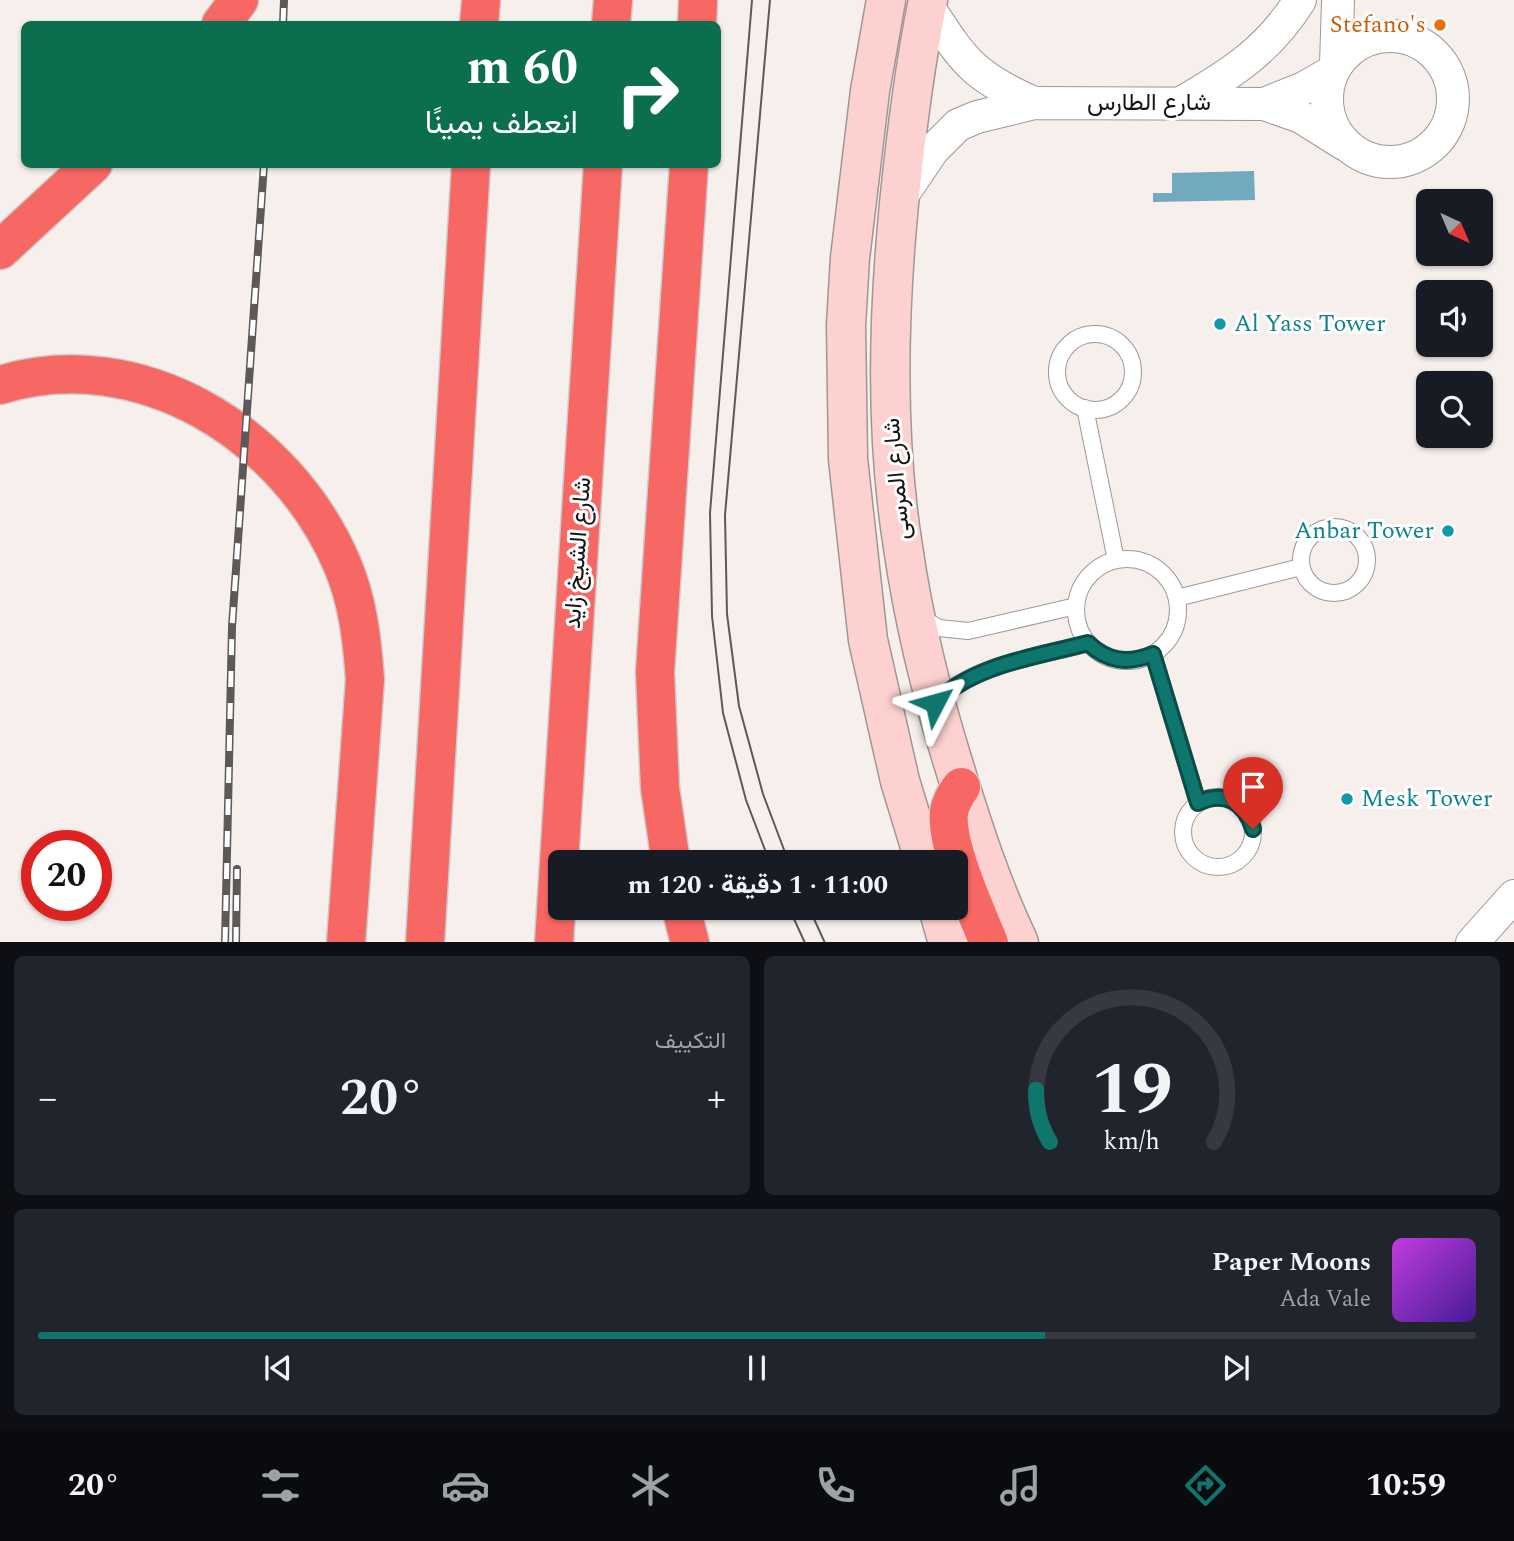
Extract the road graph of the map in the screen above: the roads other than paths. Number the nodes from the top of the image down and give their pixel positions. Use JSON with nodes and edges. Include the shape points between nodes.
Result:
{"nodes":[{"id":1,"x":239,"y":0,"type":"edge"},
{"id":2,"x":481,"y":0,"type":"edge"},
{"id":3,"x":613,"y":0,"type":"edge"},
{"id":4,"x":698,"y":0,"type":"edge"},
{"id":5,"x":886,"y":0,"type":"edge"},
{"id":6,"x":1300,"y":0,"type":"edge"},
{"id":7,"x":1339,"y":1,"type":"edge"},
{"id":8,"x":928,"y":3,"type":"edge"},
{"id":9,"x":222,"y":21,"type":"edge"},
{"id":10,"x":479,"y":21,"type":"edge"},
{"id":11,"x":611,"y":21,"type":"edge"},
{"id":12,"x":697,"y":21,"type":"edge"},
{"id":13,"x":1390,"y":36,"type":"junction"},
{"id":14,"x":1334,"y":69,"type":"junction"},
{"id":15,"x":1034,"y":103,"type":"junction"},
{"id":16,"x":1181,"y":104,"type":"junction"},
{"id":17,"x":1264,"y":104,"type":"junction"},
{"id":18,"x":1344,"y":144,"type":"junction"},
{"id":19,"x":89,"y":168,"type":"edge"},
{"id":20,"x":471,"y":168,"type":"edge"},
{"id":21,"x":603,"y":168,"type":"edge"},
{"id":22,"x":689,"y":168,"type":"edge"},
{"id":23,"x":899,"y":200,"type":"junction"},
{"id":24,"x":0,"y":250,"type":"edge"},
{"id":25,"x":0,"y":385,"type":"edge"},
{"id":26,"x":1085,"y":408,"type":"junction"},
{"id":27,"x":1116,"y":560,"type":"junction"},
{"id":28,"x":1301,"y":567,"type":"junction"},
{"id":29,"x":1177,"y":598,"type":"junction"},
{"id":30,"x":1076,"y":606,"type":"junction"},
{"id":31,"x":914,"y":614,"type":"junction"},
{"id":32,"x":1088,"y":643,"type":"junction"},
{"id":33,"x":1153,"y":654,"type":"junction"},
{"id":34,"x":935,"y":703,"type":"junction"},
{"id":35,"x":961,"y":787,"type":"junction"},
{"id":36,"x":1198,"y":803,"type":"junction"},
{"id":37,"x":669,"y":850,"type":"edge"},
{"id":38,"x":921,"y":850,"type":"edge"},
{"id":39,"x":1514,"y":896,"type":"edge"},
{"id":40,"x":684,"y":920,"type":"edge"},
{"id":41,"x":941,"y":920,"type":"edge"},
{"id":42,"x":346,"y":942,"type":"edge"},
{"id":43,"x":425,"y":942,"type":"edge"},
{"id":44,"x":554,"y":942,"type":"edge"},
{"id":45,"x":690,"y":942,"type":"edge"},
{"id":46,"x":948,"y":942,"type":"edge"},
{"id":47,"x":989,"y":942,"type":"edge"},
{"id":48,"x":1018,"y":942,"type":"edge"},
{"id":49,"x":1473,"y":942,"type":"edge"}],
"edges":[{"from":1,"to":9,"type":"highway"},
{"from":2,"to":10,"type":"highway"},
{"from":3,"to":11,"type":"highway"},
{"from":4,"to":12,"type":"highway"},
{"from":5,"to":38,"type":"main road","name":"شارع المرسى","via":[[850,258],[848,459],[868,639],[900,781]]},
{"from":6,"to":16,"type":"street","via":[[1281,28],[1246,63]]},
{"from":7,"to":13,"type":"street"},
{"from":7,"to":14,"type":"street"},
{"from":8,"to":15,"type":"street","name":"شارع الطارس","via":[[967,63],[1004,90]]},
{"from":8,"to":23,"type":"main road","name":"شارع المرسى"},
{"from":13,"to":14,"type":"street","via":[[1350,50]]},
{"from":13,"to":18,"type":"street","via":[[1425,46],[1449,75],[1452,112],[1445,130],[1417,157],[1398,162],[1360,156]]},
{"from":14,"to":17,"type":"street","name":"شارع الطارس","via":[[1304,88]]},
{"from":14,"to":18,"type":"street","via":[[1327,110]]},
{"from":15,"to":16,"type":"street","name":"شارع الطارس"},
{"from":15,"to":23,"type":"street","name":"شارع الطارس","via":[[958,125],[933,150]]},
{"from":16,"to":17,"type":"street","name":"شارع الطارس"},
{"from":17,"to":18,"type":"street","name":"شارع الطارس","via":[[1301,117]]},
{"from":19,"to":24,"type":"highway"},
{"from":20,"to":43,"type":"highway"},
{"from":21,"to":44,"type":"highway","name":"شارع الشيخ زايد"},
{"from":22,"to":37,"type":"highway","via":[[655,672],[660,788]]},
{"from":23,"to":31,"type":"main road","name":"شارع المرسى","via":[[892,269],[890,408],[897,504]]},
{"from":25,"to":42,"type":"highway","via":[[51,375],[87,375],[123,379],[190,403],[255,444],[291,480],[327,532],[355,603],[365,679]]},
{"from":26,"to":26,"type":"lane","via":[[1108,408],[1119,402],[1132,382],[1126,348],[1106,335],[1072,342],[1059,361],[1060,385],[1074,404]]},
{"from":26,"to":27,"type":"lane"},
{"from":27,"to":29,"type":"lane","via":[[1147,562],[1171,583]]},
{"from":27,"to":30,"type":"lane","via":[[1088,576]]},
{"from":28,"to":28,"type":"lane","via":[[1312,585],[1343,592],[1361,579],[1366,569],[1365,548],[1351,531],[1330,526],[1310,536]]},
{"from":28,"to":29,"type":"lane"},
{"from":29,"to":33,"type":"lane","via":[[1174,630]]},
{"from":30,"to":31,"type":"lane","via":[[968,631],[939,628]]},
{"from":30,"to":32,"type":"lane","via":[[1076,619]]},
{"from":31,"to":34,"type":"main road","name":"شارع المرسى"},
{"from":32,"to":33,"type":"lane","via":[[1106,657],[1122,661]]},
{"from":32,"to":34,"type":"lane","via":[[976,675]]},
{"from":33,"to":36,"type":"lane"},
{"from":34,"to":35,"type":"main road","name":"شارع المرسى"},
{"from":35,"to":47,"type":"highway","via":[[952,800],[950,828]]},
{"from":35,"to":48,"type":"main road","name":"شارع المرسى","via":[[978,845]]},
{"from":36,"to":36,"type":"lane","via":[[1184,823],[1186,848],[1203,864],[1227,867],[1238,861],[1252,841],[1250,817],[1233,800],[1208,798]]},
{"from":39,"to":49,"type":"street"},
{"from":40,"to":45,"type":"highway"},
{"from":41,"to":46,"type":"main road"}]}
